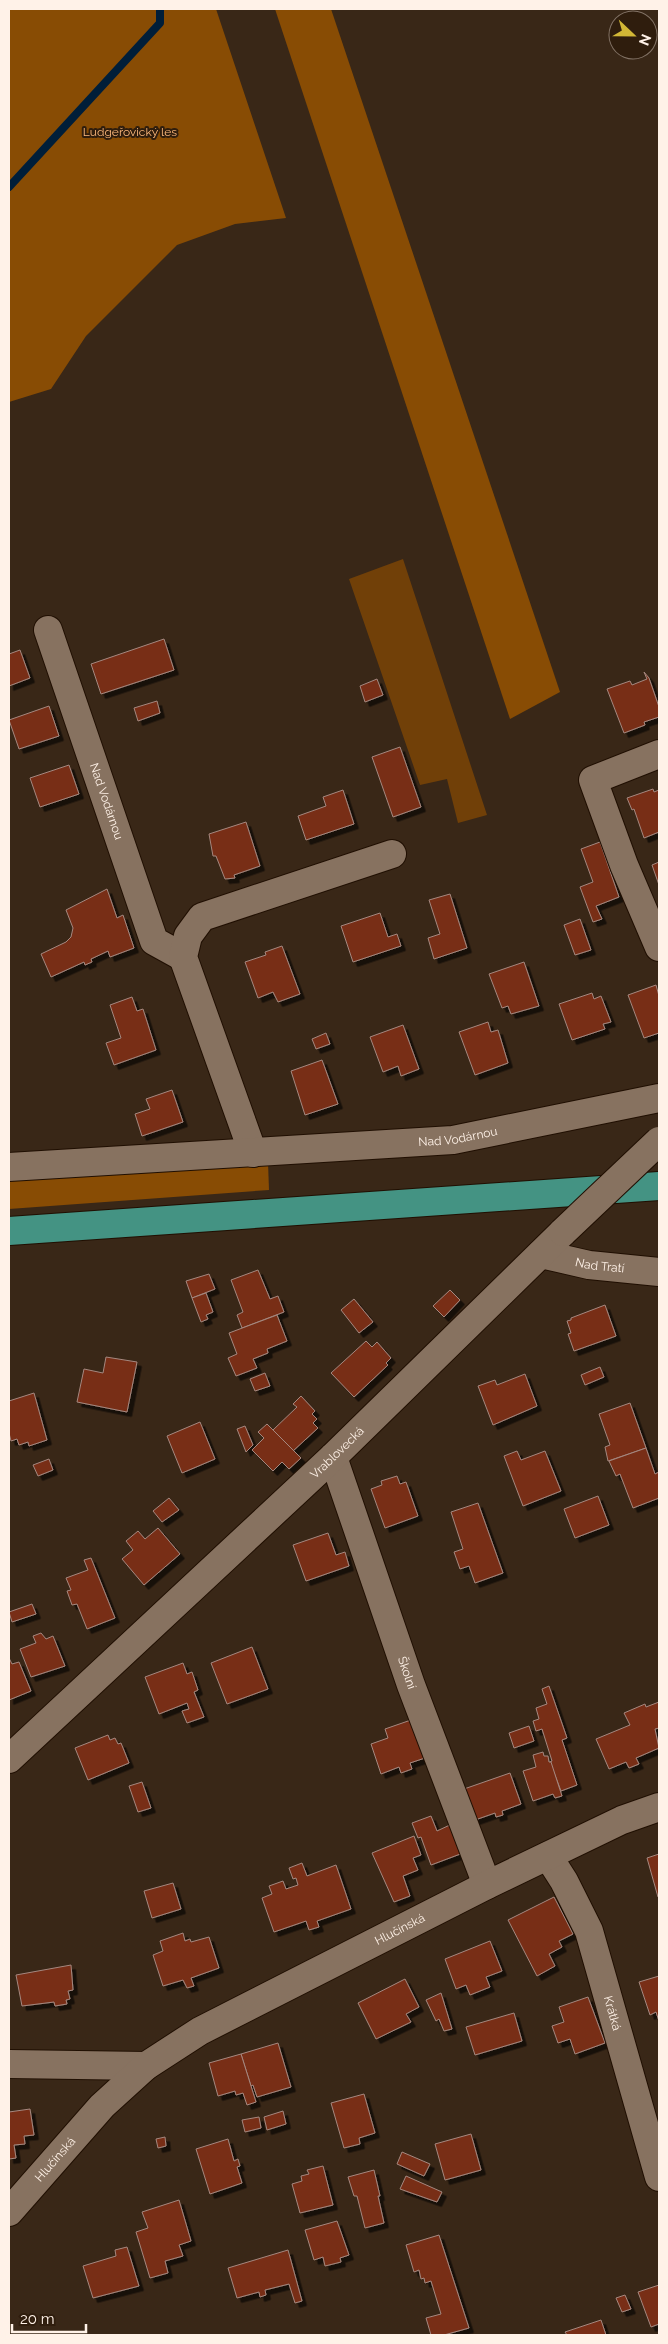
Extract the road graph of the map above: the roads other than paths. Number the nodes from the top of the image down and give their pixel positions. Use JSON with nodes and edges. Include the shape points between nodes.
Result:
{"nodes":[{"id":1,"x":48,"y":630,"type":"dead end"},
{"id":2,"x":659,"y":754,"type":"edge"},
{"id":3,"x":392,"y":854,"type":"dead end"},
{"id":4,"x":659,"y":948,"type":"edge"},
{"id":5,"x":183,"y":957,"type":"junction"},
{"id":6,"x":659,"y":1098,"type":"edge"},
{"id":7,"x":659,"y":1141,"type":"edge"},
{"id":8,"x":253,"y":1153,"type":"junction"},
{"id":9,"x":9,"y":1167,"type":"edge"},
{"id":10,"x":659,"y":1186,"type":"edge"},
{"id":11,"x":9,"y":1231,"type":"edge"},
{"id":12,"x":541,"y":1254,"type":"junction"},
{"id":13,"x":659,"y":1272,"type":"edge"},
{"id":14,"x":333,"y":1457,"type":"junction"},
{"id":15,"x":9,"y":1759,"type":"edge"},
{"id":16,"x":659,"y":1807,"type":"edge"},
{"id":17,"x":548,"y":1856,"type":"junction"},
{"id":18,"x":486,"y":1885,"type":"junction"},
{"id":19,"x":9,"y":2064,"type":"edge"},
{"id":20,"x":146,"y":2066,"type":"junction"},
{"id":21,"x":659,"y":2177,"type":"edge"},
{"id":22,"x":9,"y":2212,"type":"edge"}],
"edges":[{"from":1,"to":5,"type":"street","name":"Nad Vodárnou","via":[[154,941]]},
{"from":2,"to":4,"type":"street","via":[[593,780]]},
{"from":3,"to":5,"type":"street","via":[[202,918],[188,936]]},
{"from":5,"to":8,"type":"street"},
{"from":6,"to":8,"type":"street","name":"Nad Vodárnou","via":[[453,1140]]},
{"from":7,"to":12,"type":"street","name":"Vrablovecká","bridge":true},
{"from":8,"to":9,"type":"street","name":"Nad Vodárnou"},
{"from":10,"to":11,"type":"main road"},
{"from":12,"to":13,"type":"street","name":"Nad Tratí","via":[[589,1265]]},
{"from":12,"to":14,"type":"street","name":"Vrablovecká"},
{"from":14,"to":15,"type":"street","name":"Vrablovecká"},
{"from":14,"to":18,"type":"street","name":"Školní","via":[[411,1685]]},
{"from":16,"to":17,"type":"street","name":"Hlučínská","via":[[622,1820]]},
{"from":17,"to":18,"type":"street","name":"Hlučínská"},
{"from":17,"to":21,"type":"street","name":"Krátká","via":[[589,1931]]},
{"from":18,"to":20,"type":"street","name":"Hlučínská","via":[[200,2031]]},
{"from":19,"to":20,"type":"street"},
{"from":20,"to":22,"type":"street","name":"Hlučínská","via":[[102,2106]]}]}
